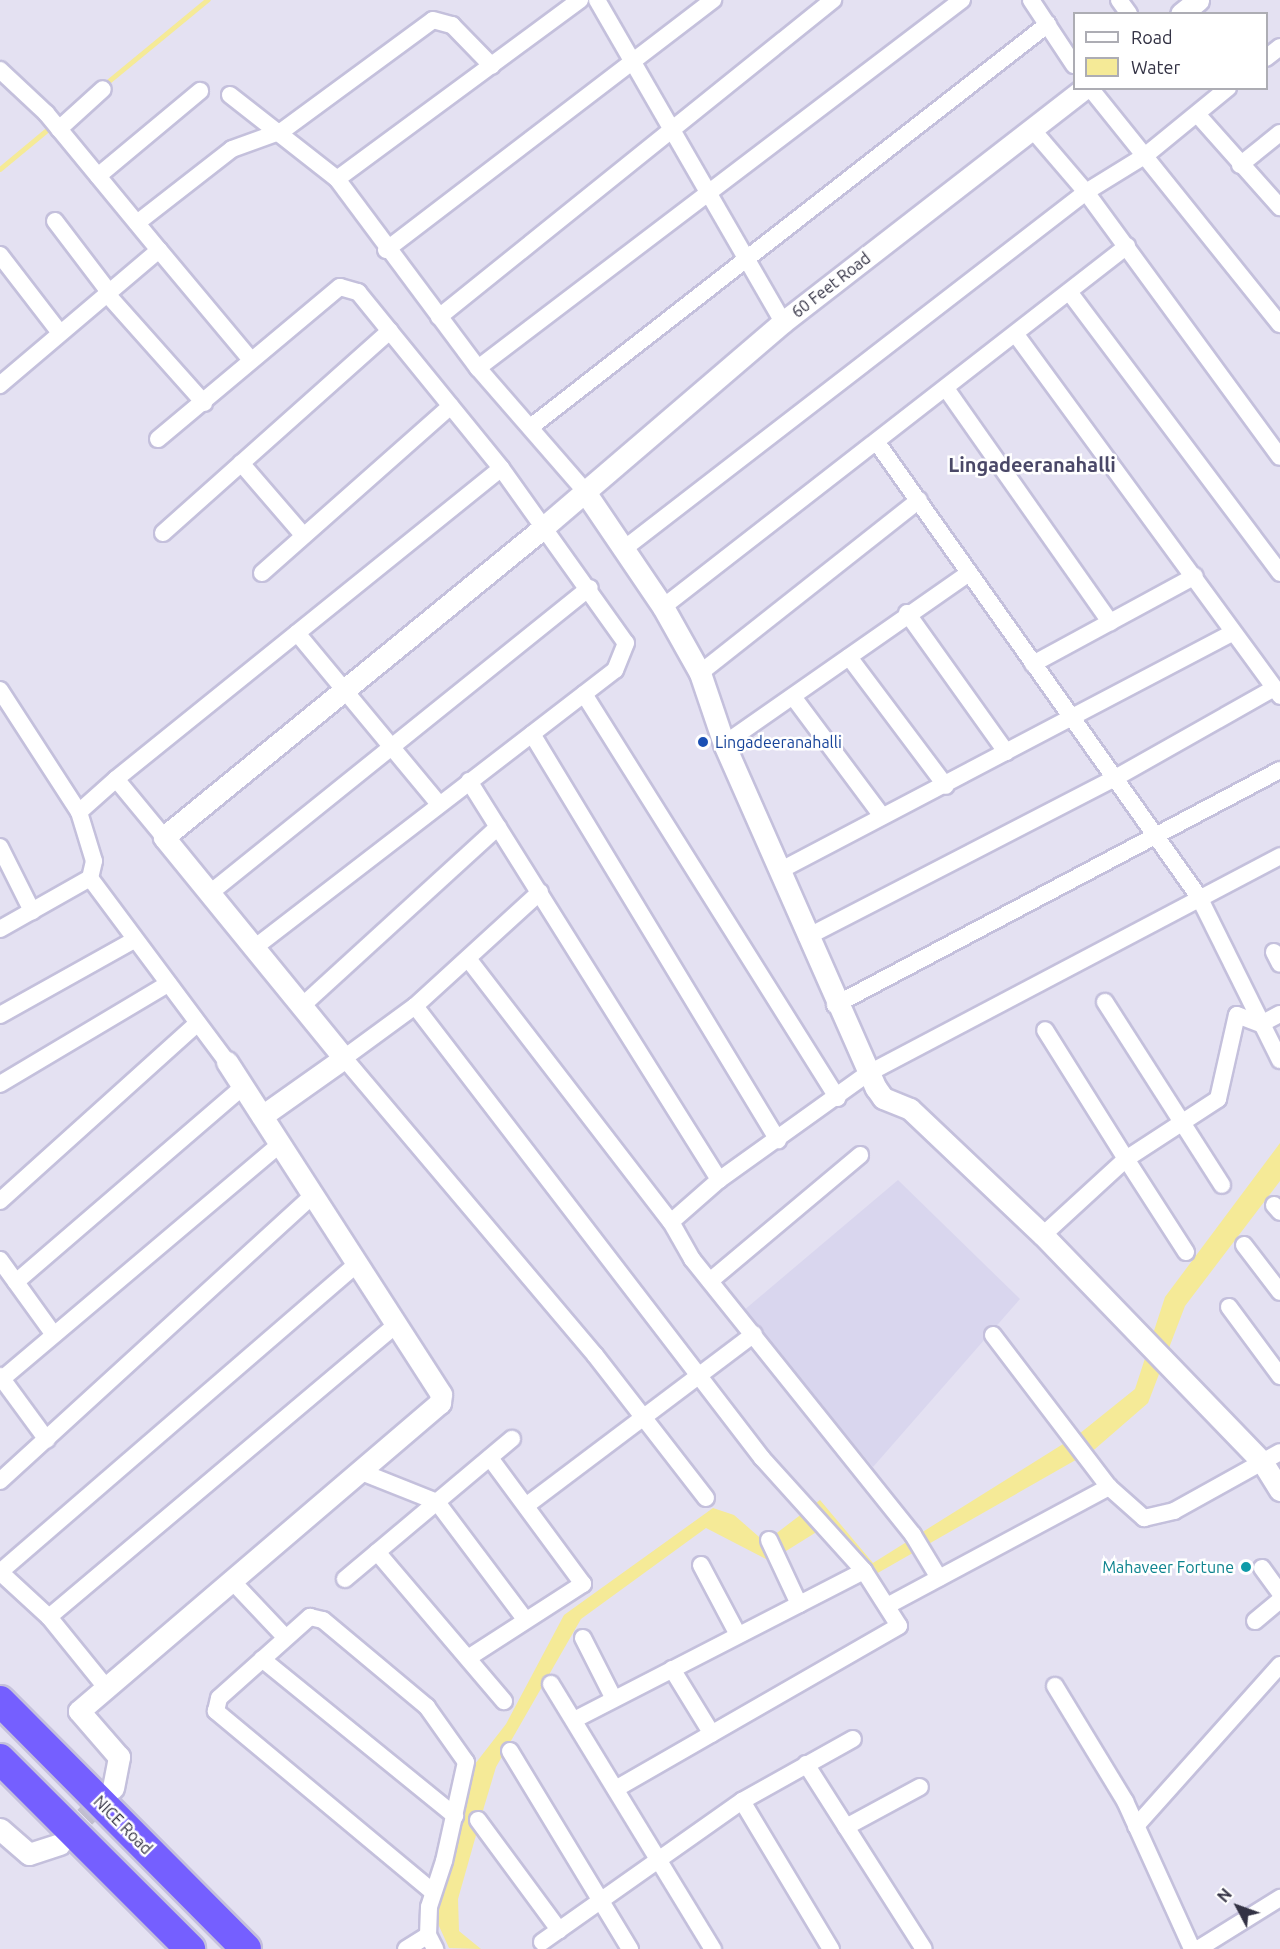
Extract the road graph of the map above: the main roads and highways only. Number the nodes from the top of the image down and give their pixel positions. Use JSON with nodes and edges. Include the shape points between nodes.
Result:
{"nodes":[{"id":1,"x":0,"y":1701,"type":"edge"},
{"id":2,"x":0,"y":1759,"type":"edge"},
{"id":3,"x":190,"y":1949,"type":"edge"},
{"id":4,"x":246,"y":1949,"type":"edge"}],
"edges":[{"from":1,"to":4,"type":"highway","name":"NICE Road"},
{"from":2,"to":3,"type":"highway"}]}
